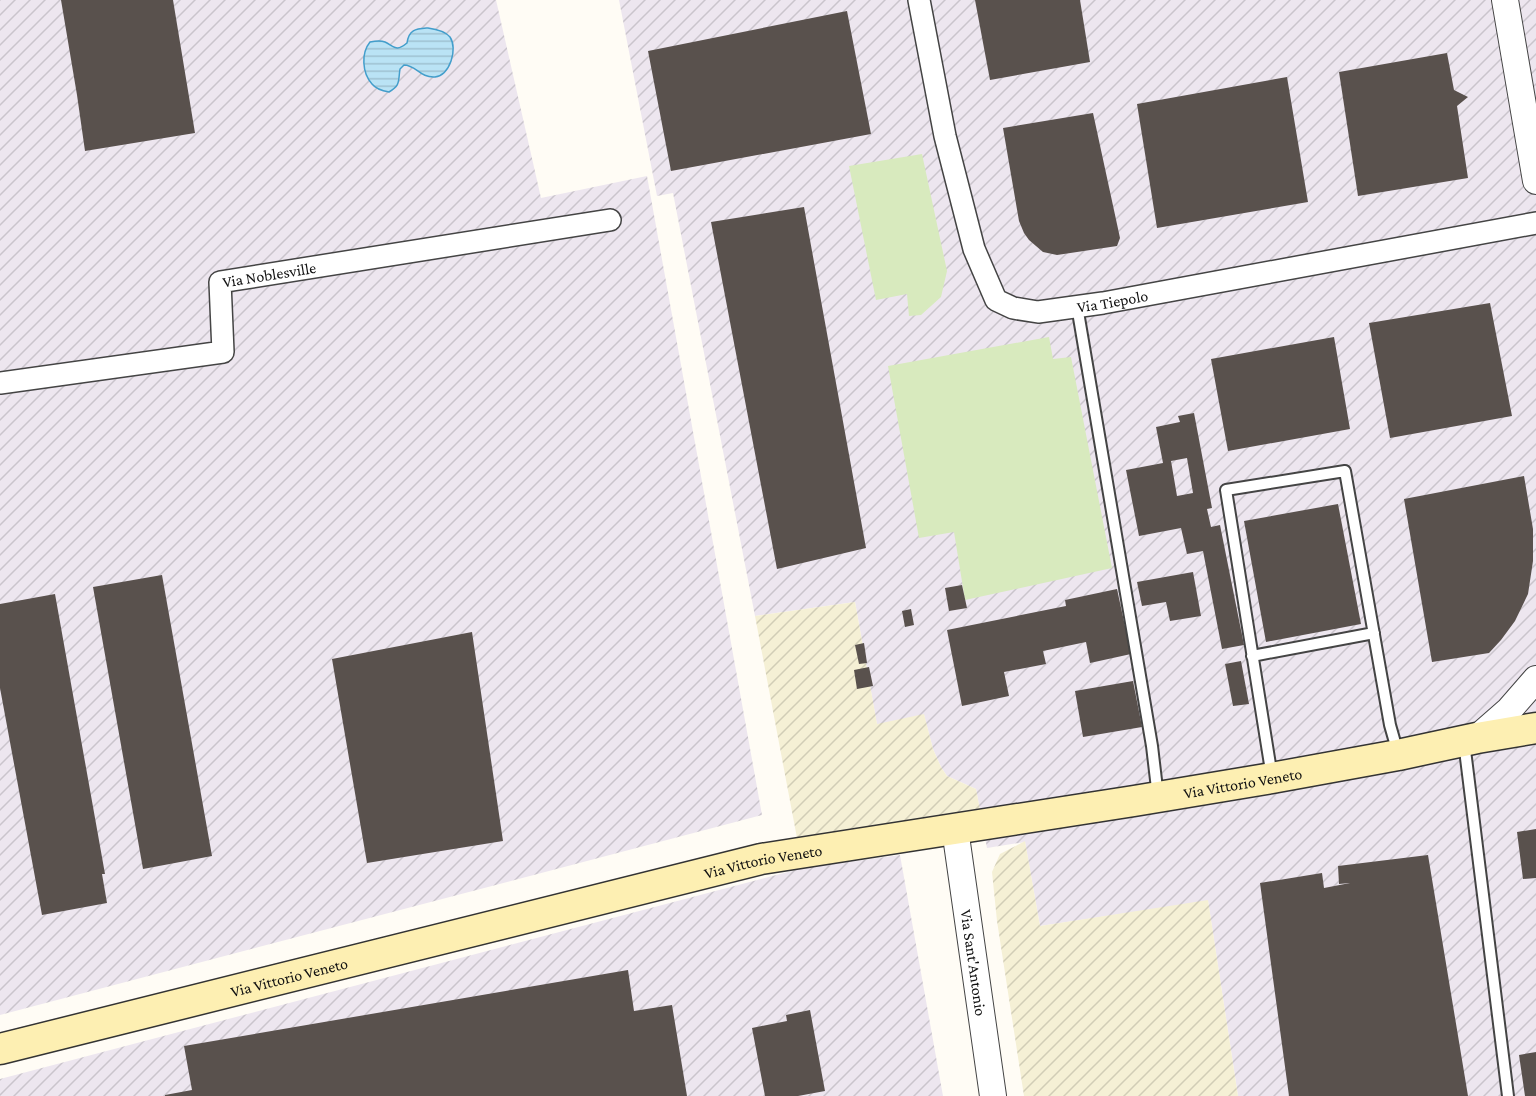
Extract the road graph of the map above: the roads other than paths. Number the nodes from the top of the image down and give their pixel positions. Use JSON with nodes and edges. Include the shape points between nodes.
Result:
{"nodes":[{"id":1,"x":919,"y":0,"type":"edge"},
{"id":2,"x":1505,"y":0,"type":"edge"},
{"id":3,"x":1536,"y":181,"type":"edge"},
{"id":4,"x":610,"y":220,"type":"dead end"},
{"id":5,"x":1536,"y":223,"type":"edge"},
{"id":6,"x":1077,"y":306,"type":"junction"},
{"id":7,"x":0,"y":383,"type":"edge"},
{"id":8,"x":1374,"y":633,"type":"junction"},
{"id":9,"x":1252,"y":656,"type":"junction"},
{"id":10,"x":1536,"y":679,"type":"edge"},
{"id":11,"x":1536,"y":728,"type":"edge"},
{"id":12,"x":1470,"y":739,"type":"junction"},
{"id":13,"x":1398,"y":754,"type":"junction"},
{"id":14,"x":1272,"y":778,"type":"junction"},
{"id":15,"x":1158,"y":797,"type":"junction"},
{"id":16,"x":954,"y":829,"type":"junction"},
{"id":17,"x":0,"y":1048,"type":"edge"},
{"id":18,"x":993,"y":1096,"type":"edge"},
{"id":19,"x":1508,"y":1096,"type":"edge"}],
"edges":[{"from":1,"to":6,"type":"street","name":"Via Tiepolo","via":[[945,136],[974,249],[996,300],[1013,308],[1038,312]]},
{"from":2,"to":3,"type":"street"},
{"from":4,"to":7,"type":"street","name":"Via Noblesville","via":[[220,282],[223,352]]},
{"from":5,"to":6,"type":"street","name":"Via Tiepolo"},
{"from":6,"to":15,"type":"lane"},
{"from":8,"to":9,"type":"lane"},
{"from":8,"to":9,"type":"lane","via":[[1345,471],[1226,490]]},
{"from":8,"to":13,"type":"lane"},
{"from":9,"to":14,"type":"lane"},
{"from":10,"to":12,"type":"street","via":[[1509,710]]},
{"from":11,"to":12,"type":"main road","name":"Via Vittorio Veneto"},
{"from":12,"to":13,"type":"main road","name":"Via Vittorio Veneto"},
{"from":12,"to":19,"type":"lane"},
{"from":13,"to":14,"type":"main road","name":"Via Vittorio Veneto"},
{"from":14,"to":15,"type":"main road","name":"Via Vittorio Veneto"},
{"from":15,"to":16,"type":"main road","name":"Via Vittorio Veneto"},
{"from":16,"to":17,"type":"main road","name":"Via Vittorio Veneto","via":[[762,859]]},
{"from":16,"to":18,"type":"street","name":"Via Sant'Antonio"}]}
